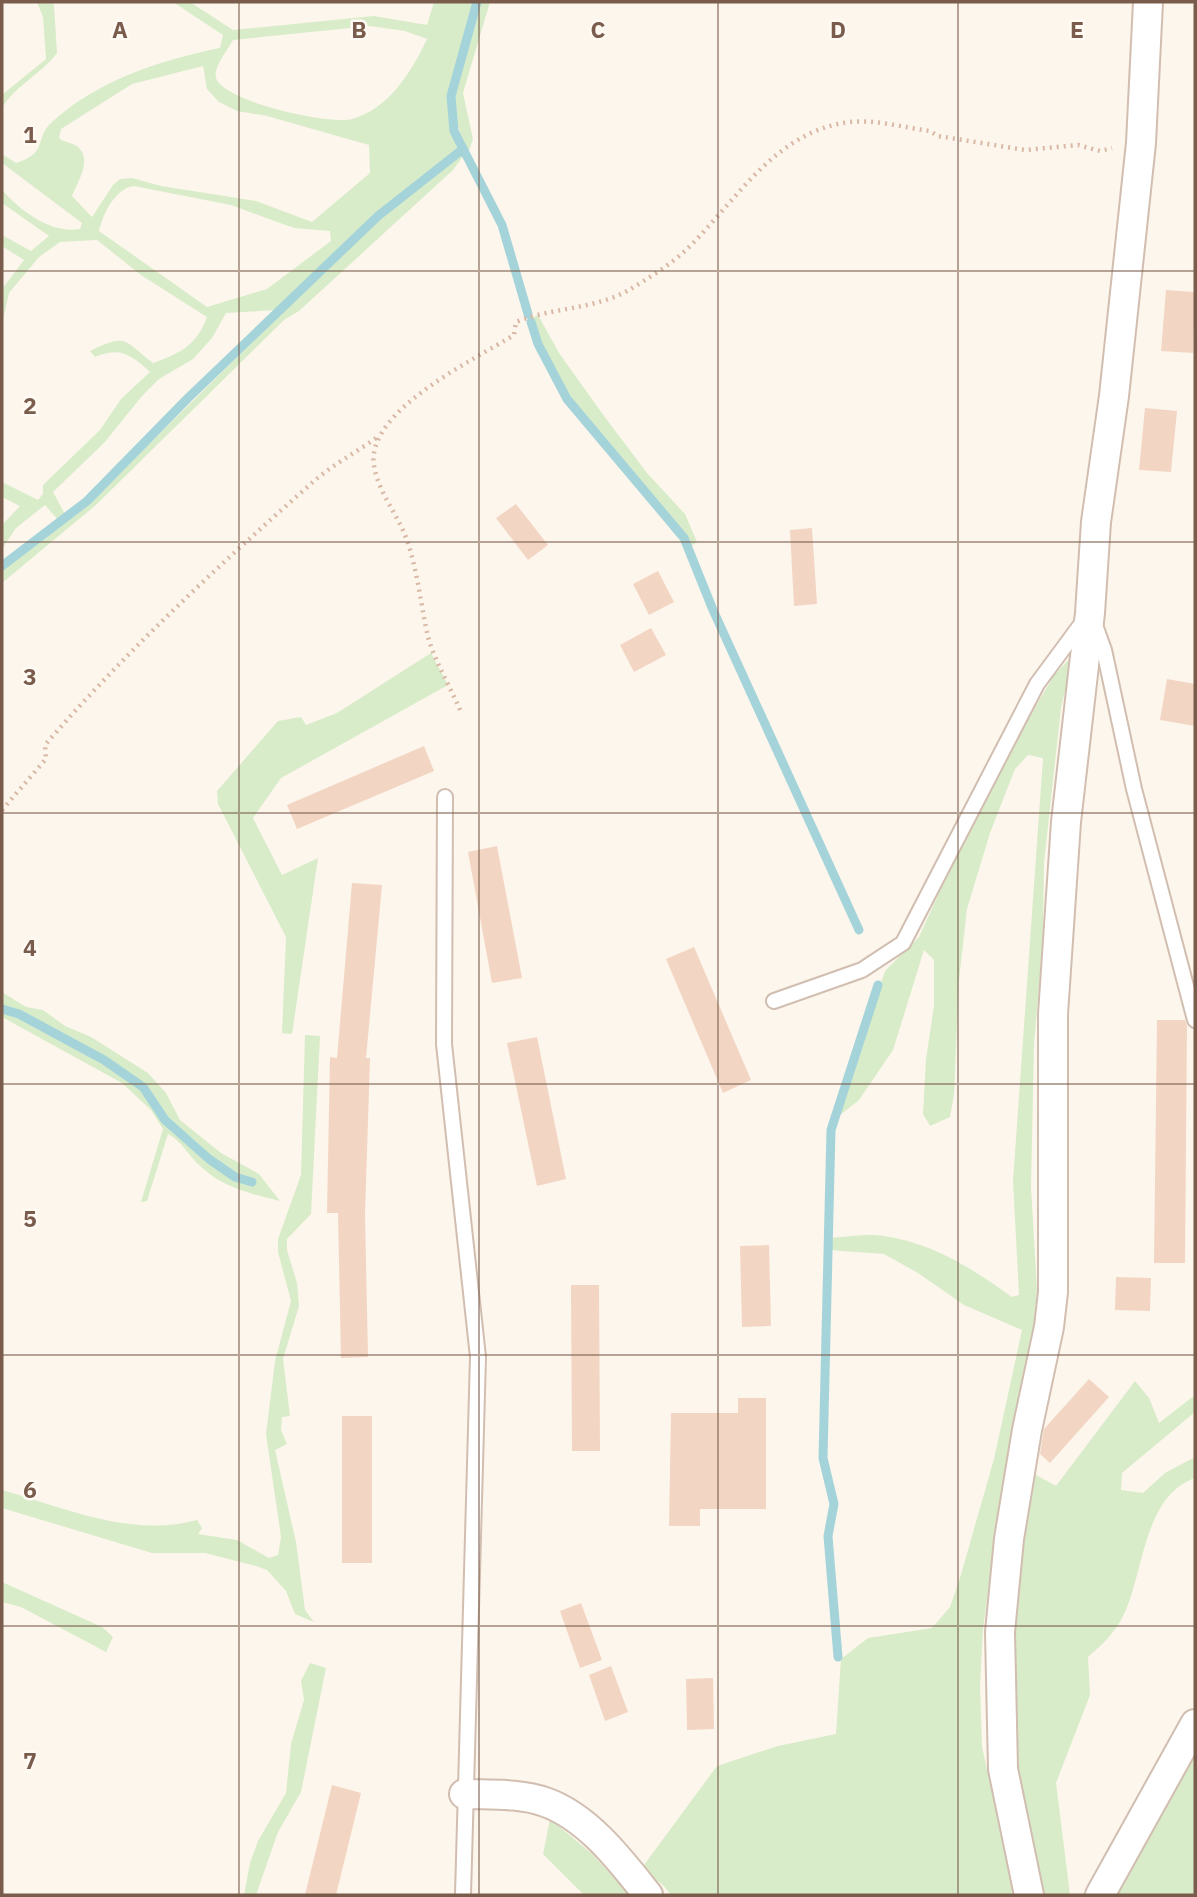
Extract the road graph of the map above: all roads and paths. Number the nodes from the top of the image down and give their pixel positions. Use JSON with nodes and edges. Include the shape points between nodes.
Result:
{"nodes":[{"id":1,"x":1148,"y":2,"type":"edge"},
{"id":2,"x":1141,"y":144,"type":"junction"},
{"id":3,"x":379,"y":436,"type":"junction"},
{"id":4,"x":1090,"y":613,"type":"junction"},
{"id":5,"x":460,"y":710,"type":"dead end"},
{"id":6,"x":445,"y":797,"type":"dead end"},
{"id":7,"x":2,"y":810,"type":"edge"},
{"id":8,"x":774,"y":1001,"type":"dead end"},
{"id":9,"x":1195,"y":1020,"type":"edge"},
{"id":10,"x":1195,"y":1724,"type":"edge"},
{"id":11,"x":464,"y":1794,"type":"junction"},
{"id":12,"x":463,"y":1895,"type":"edge"},
{"id":13,"x":648,"y":1895,"type":"edge"},
{"id":14,"x":1029,"y":1895,"type":"edge"},
{"id":15,"x":1100,"y":1895,"type":"edge"}],
"edges":[{"from":1,"to":2,"type":"street"},
{"from":2,"to":3,"type":"path","via":[[1100,151],[1078,145],[1025,150],[930,131],[850,122],[806,135],[771,158],[684,252],[629,290],[600,303],[537,313],[516,322],[514,335],[405,404]]},
{"from":2,"to":4,"type":"street","via":[[1096,522]]},
{"from":3,"to":5,"type":"path","via":[[373,453],[375,469],[408,543],[428,636]]},
{"from":3,"to":7,"type":"path","via":[[314,481],[144,636],[45,745],[46,759]]},
{"from":4,"to":8,"type":"lane","via":[[1037,684],[903,943],[862,970]]},
{"from":4,"to":9,"type":"lane","via":[[1104,650],[1137,802]]},
{"from":4,"to":14,"type":"street","via":[[1066,822],[1053,1014],[1053,1292],[1009,1539],[1000,1632],[1003,1769]]},
{"from":6,"to":11,"type":"lane","via":[[444,1044],[478,1357]]},
{"from":10,"to":15,"type":"street"},
{"from":11,"to":12,"type":"lane"},
{"from":11,"to":13,"type":"street","via":[[544,1801],[568,1814],[594,1835]]}]}
